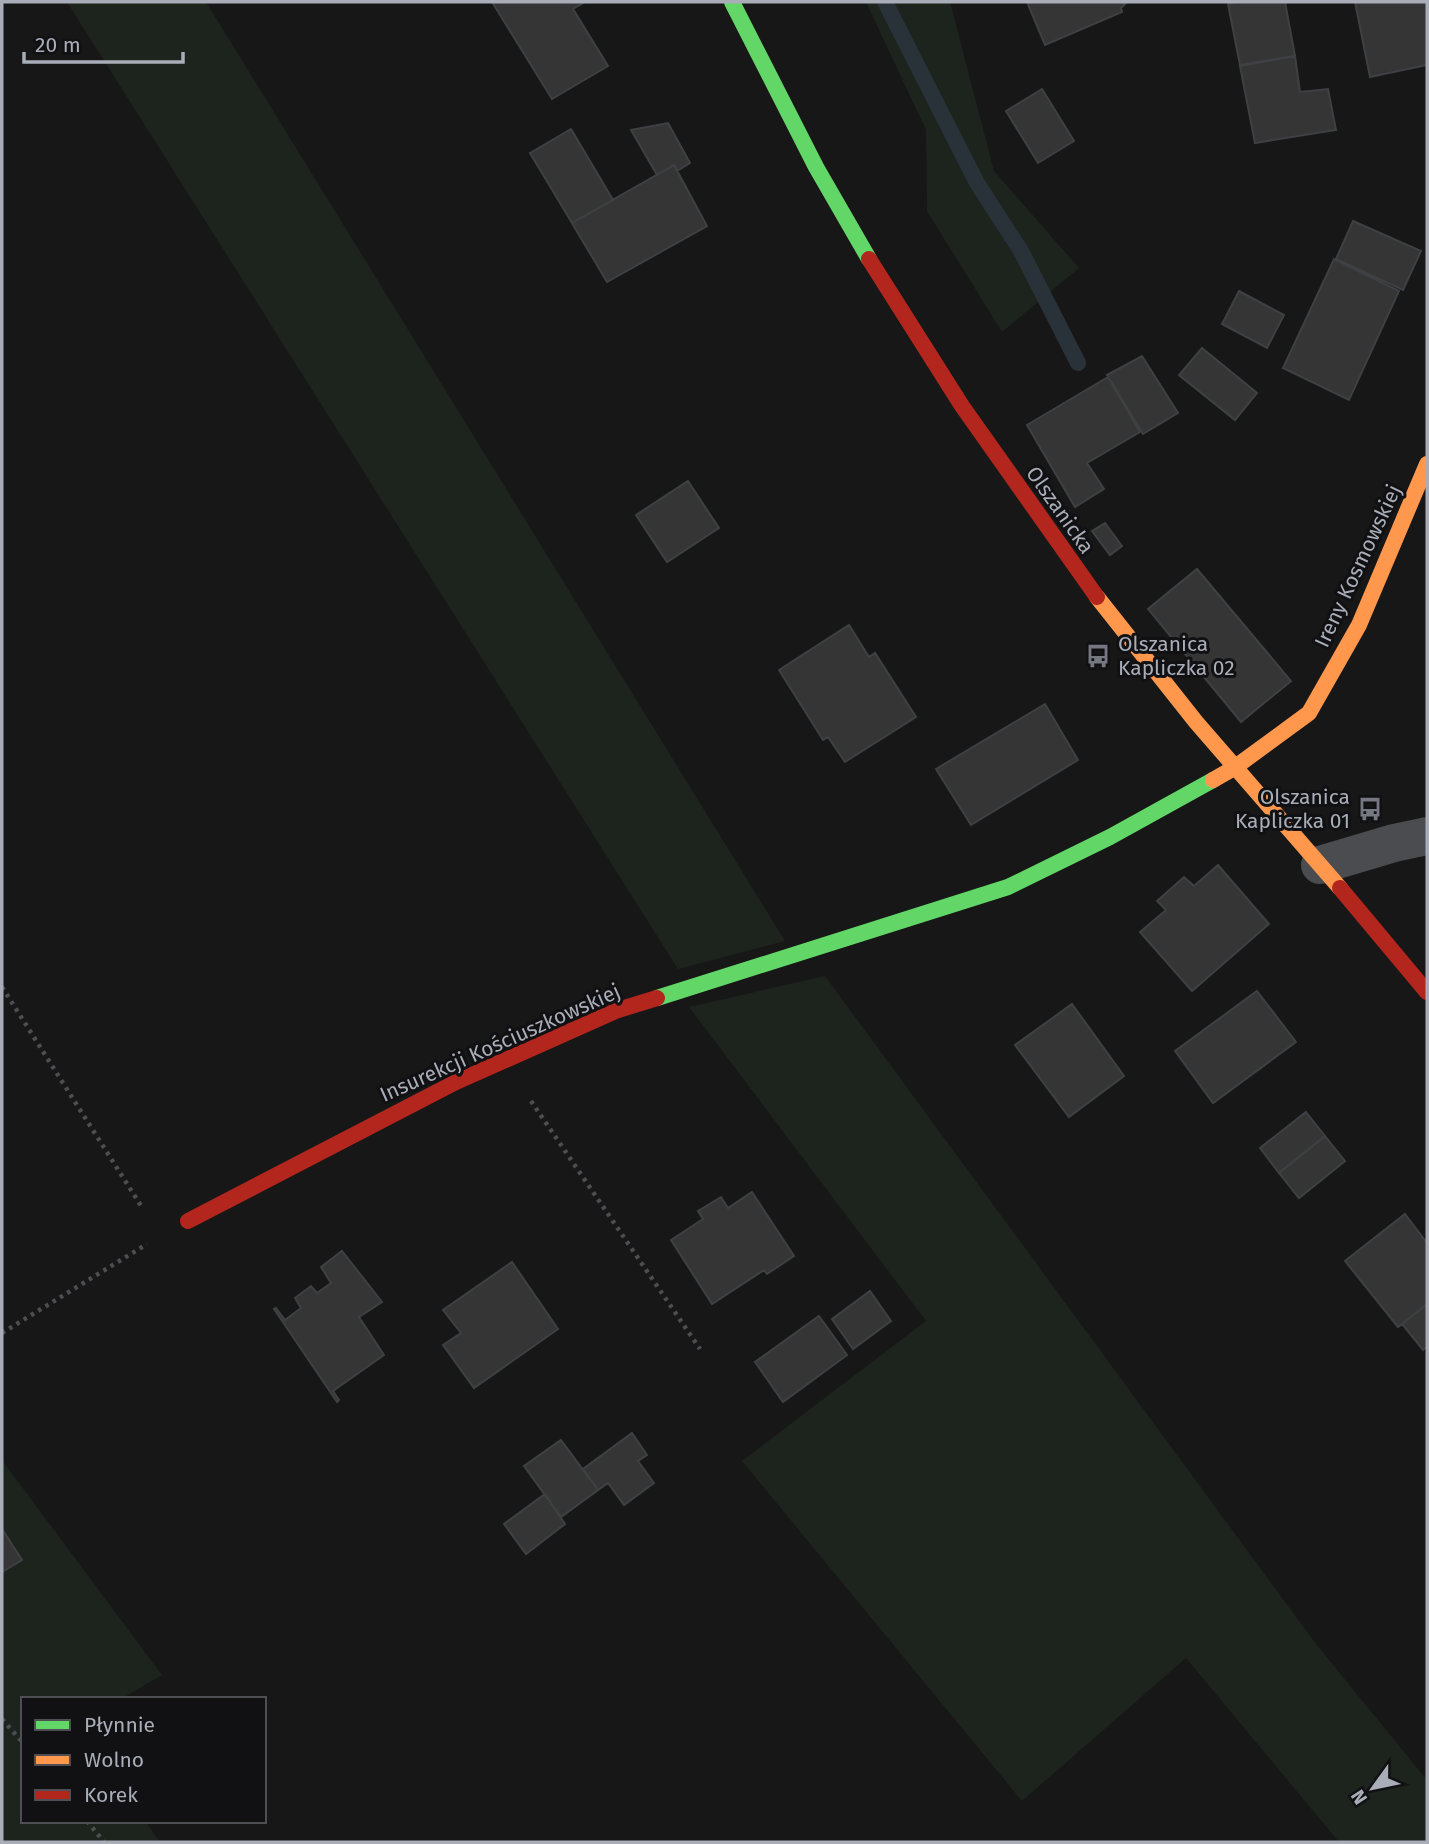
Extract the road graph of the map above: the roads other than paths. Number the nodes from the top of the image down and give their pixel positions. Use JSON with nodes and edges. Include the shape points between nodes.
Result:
{"nodes":[{"id":1,"x":732,"y":2,"type":"edge"},
{"id":2,"x":1427,"y":464,"type":"edge"},
{"id":3,"x":1234,"y":768,"type":"junction"},
{"id":4,"x":1427,"y":836,"type":"edge"},
{"id":5,"x":1320,"y":865,"type":"junction"},
{"id":6,"x":1427,"y":992,"type":"edge"},
{"id":7,"x":188,"y":1221,"type":"road end"}],
"edges":[{"from":1,"to":3,"type":"street","name":"Olszanicka","via":[[837,204],[922,348],[1046,528]]},
{"from":2,"to":3,"type":"street","name":"Ireny Kosmowskiej","via":[[1359,625],[1309,713]]},
{"from":3,"to":5,"type":"street","name":"Olszanicka"},
{"from":3,"to":7,"type":"street","name":"Insurekcji Kościuszkowskiej","via":[[1008,887],[618,1010],[325,1148]]},
{"from":4,"to":5,"type":"street"},
{"from":5,"to":6,"type":"street","name":"Olszanicka"}]}
